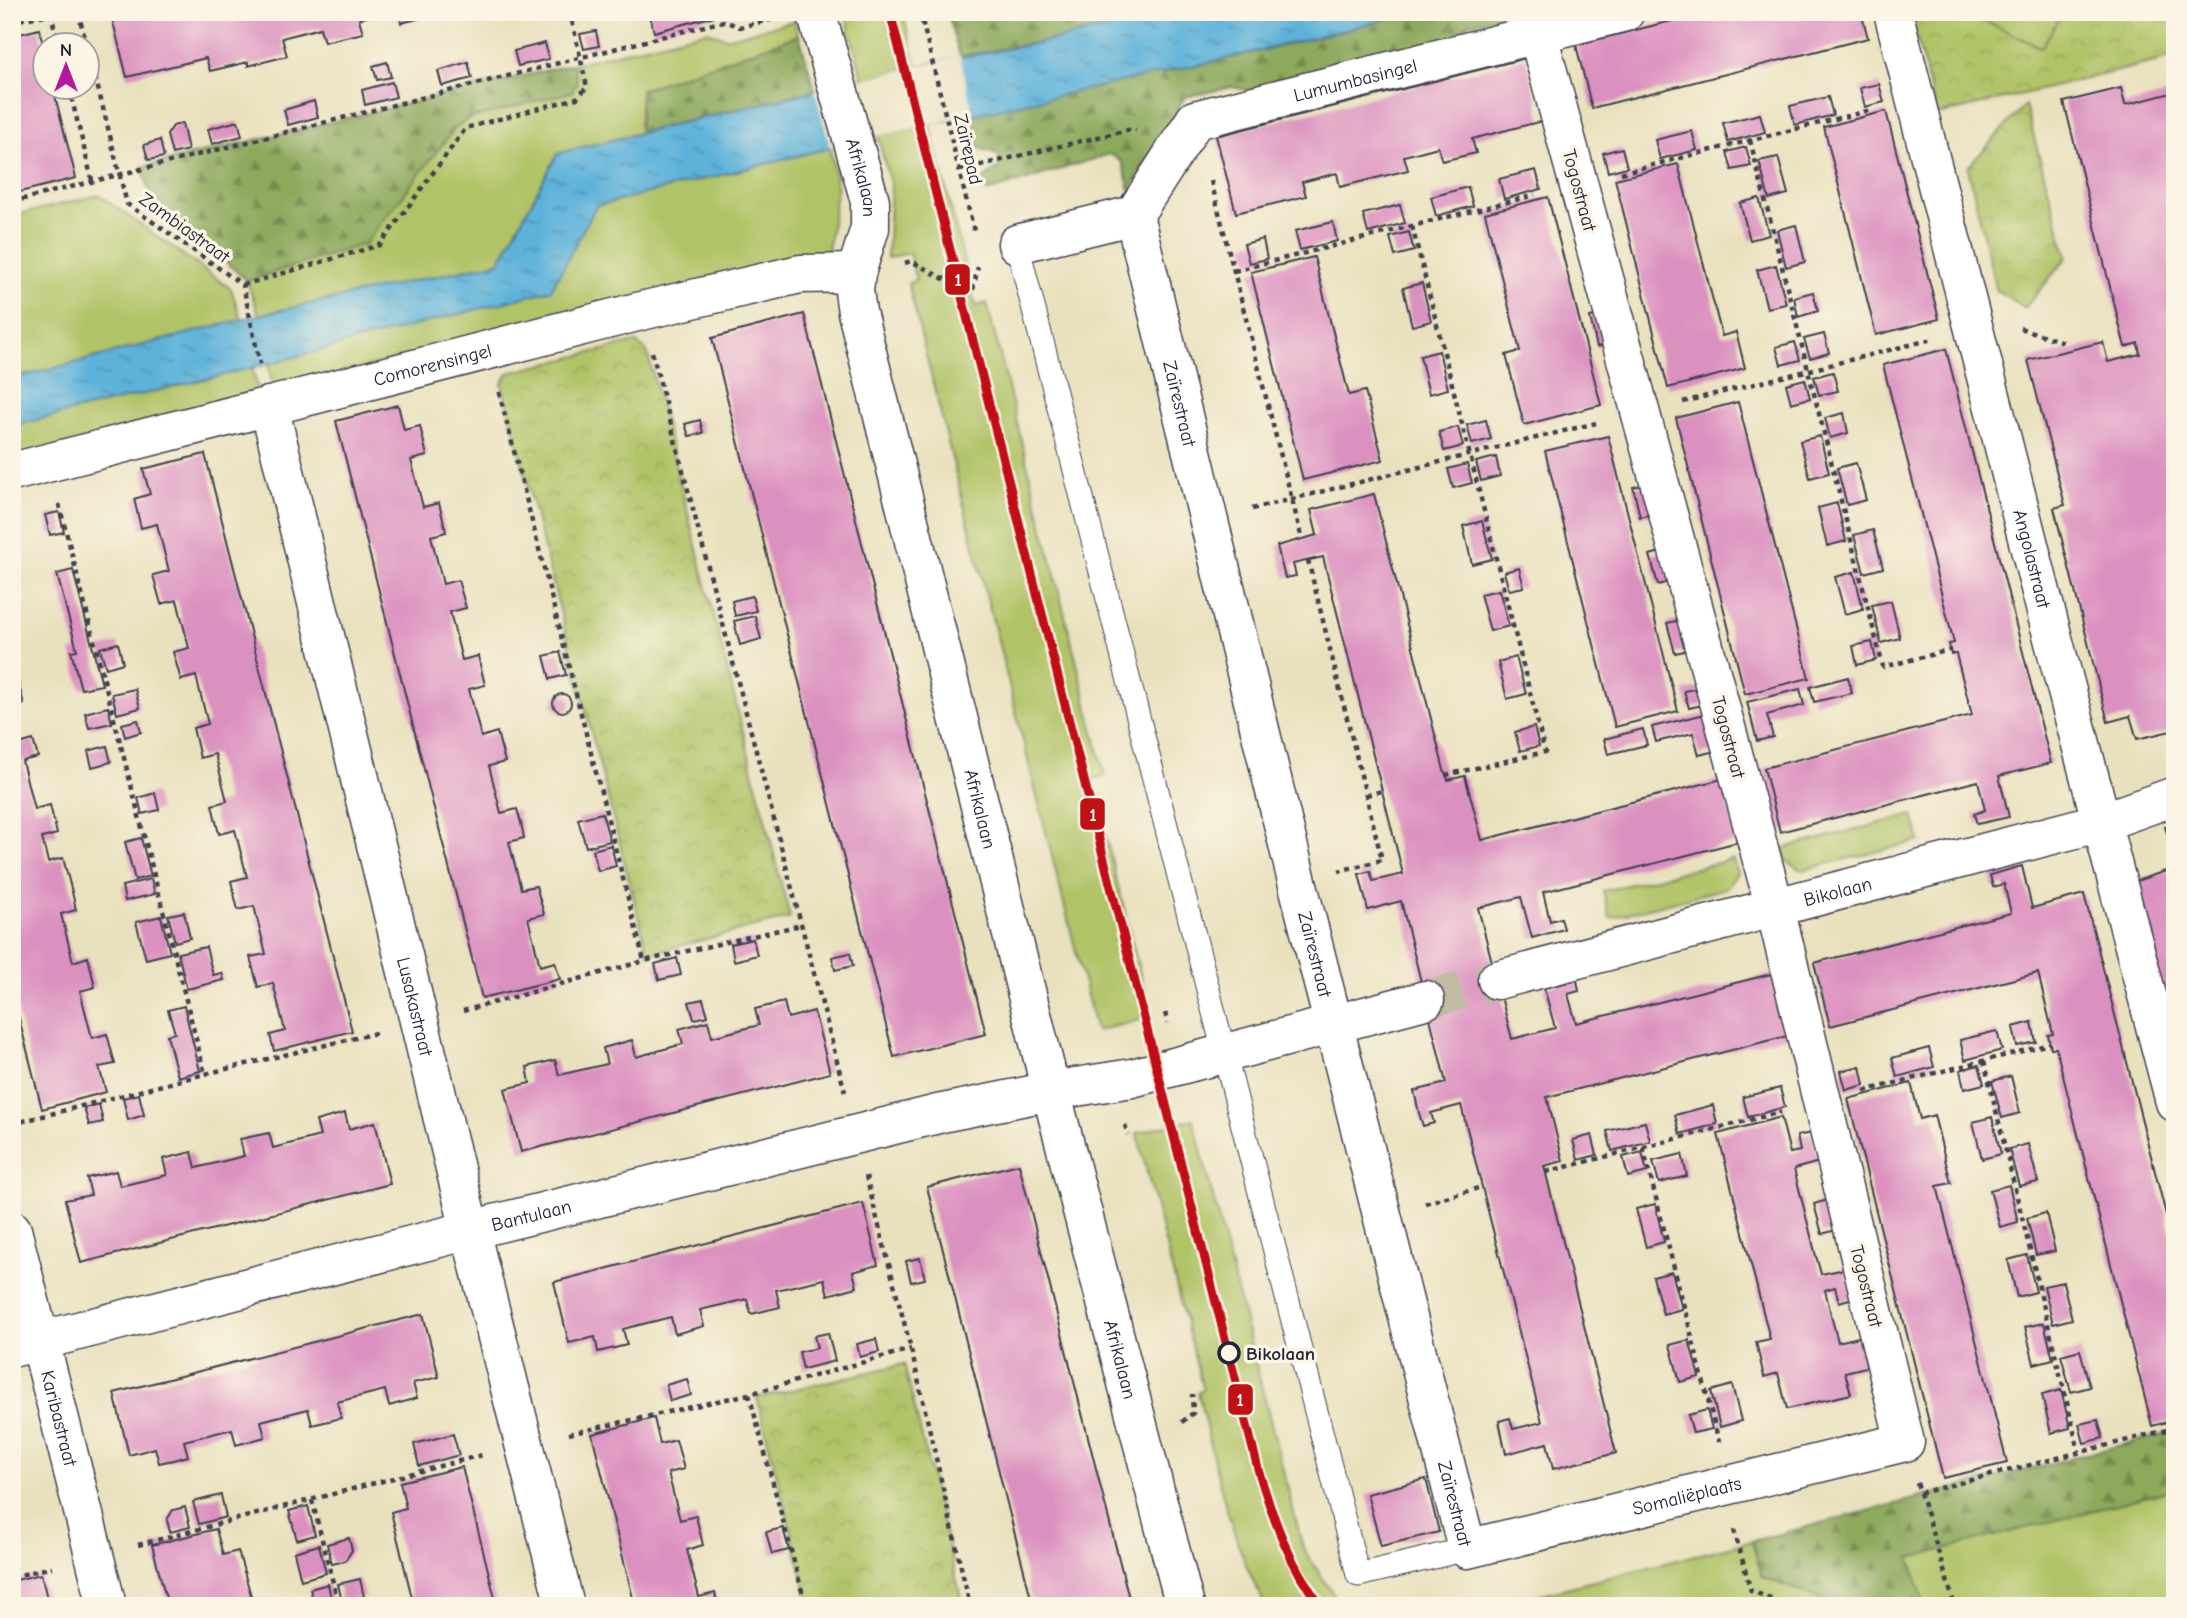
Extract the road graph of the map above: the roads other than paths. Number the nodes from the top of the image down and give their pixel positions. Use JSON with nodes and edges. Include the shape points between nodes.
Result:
{"nodes":[{"id":1,"x":1625,"y":12,"type":"edge"},
{"id":2,"x":1893,"y":12,"type":"edge"},
{"id":3,"x":801,"y":14,"type":"edge"},
{"id":4,"x":1538,"y":35,"type":"junction"},
{"id":5,"x":1135,"y":215,"type":"junction"},
{"id":6,"x":1017,"y":244,"type":"joint"},
{"id":7,"x":856,"y":273,"type":"junction"},
{"id":8,"x":269,"y":406,"type":"junction"},
{"id":9,"x":12,"y":472,"type":"edge"},
{"id":10,"x":2175,"y":796,"type":"edge"},
{"id":11,"x":2102,"y":822,"type":"junction"},
{"id":12,"x":1775,"y":908,"type":"junction"},
{"id":13,"x":1497,"y":980,"type":"tunnel mouth"},
{"id":14,"x":1425,"y":1000,"type":"tunnel mouth"},
{"id":15,"x":1334,"y":1026,"type":"junction"},
{"id":16,"x":1225,"y":1054,"type":"junction"},
{"id":17,"x":1051,"y":1091,"type":"junction"},
{"id":18,"x":2175,"y":1102,"type":"edge"},
{"id":19,"x":12,"y":1230,"type":"edge"},
{"id":20,"x":470,"y":1230,"type":"junction"},
{"id":21,"x":26,"y":1344,"type":"edge"},
{"id":22,"x":1905,"y":1442,"type":"joint"},
{"id":23,"x":1467,"y":1549,"type":"junction"},
{"id":24,"x":107,"y":1606,"type":"edge"},
{"id":25,"x":565,"y":1606,"type":"edge"},
{"id":26,"x":1185,"y":1606,"type":"edge"}],
"edges":[{"from":1,"to":4,"type":"street","name":"Lumumbasingel"},
{"from":2,"to":11,"type":"street","name":"Angolastraat"},
{"from":3,"to":7,"type":"street","name":"Afrikalaan","via":[[838,85],[870,201],[870,228]]},
{"from":4,"to":5,"type":"street","name":"Lumumbasingel","via":[[1186,133]]},
{"from":4,"to":12,"type":"street","name":"Togostraat"},
{"from":5,"to":6,"type":"street"},
{"from":5,"to":15,"type":"street","name":"Zaïrestraat"},
{"from":6,"to":16,"type":"lane","name":"Zaïrestraat"},
{"from":7,"to":8,"type":"street","name":"Comorensingel","via":[[800,274]]},
{"from":7,"to":17,"type":"street","name":"Afrikalaan","via":[[857,312]]},
{"from":8,"to":9,"type":"street","name":"Comorensingel"},
{"from":8,"to":20,"type":"street","name":"Lusakastraat"},
{"from":10,"to":11,"type":"street","name":"Bikolaan"},
{"from":11,"to":12,"type":"street","name":"Bikolaan"},
{"from":11,"to":18,"type":"street","name":"Angolastraat"},
{"from":12,"to":13,"type":"street","name":"Bikolaan"},
{"from":12,"to":22,"type":"street","name":"Togostraat"},
{"from":14,"to":15,"type":"street"},
{"from":15,"to":16,"type":"street"},
{"from":15,"to":23,"type":"street","name":"Zaïrestraat"},
{"from":16,"to":17,"type":"street","via":[[1132,1079]]},
{"from":16,"to":23,"type":"lane","name":"Zaïrestraat","via":[[1358,1575]]},
{"from":17,"to":20,"type":"street","name":"Bantulaan","via":[[942,1113]]},
{"from":17,"to":26,"type":"street","name":"Afrikalaan"},
{"from":19,"to":21,"type":"street","name":"Karibastraat"},
{"from":20,"to":21,"type":"street","name":"Bantulaan"},
{"from":20,"to":25,"type":"street","name":"Lusakastraat"},
{"from":21,"to":24,"type":"street","name":"Karibastraat"},
{"from":22,"to":23,"type":"street","name":"Somaliëplaats"}]}
